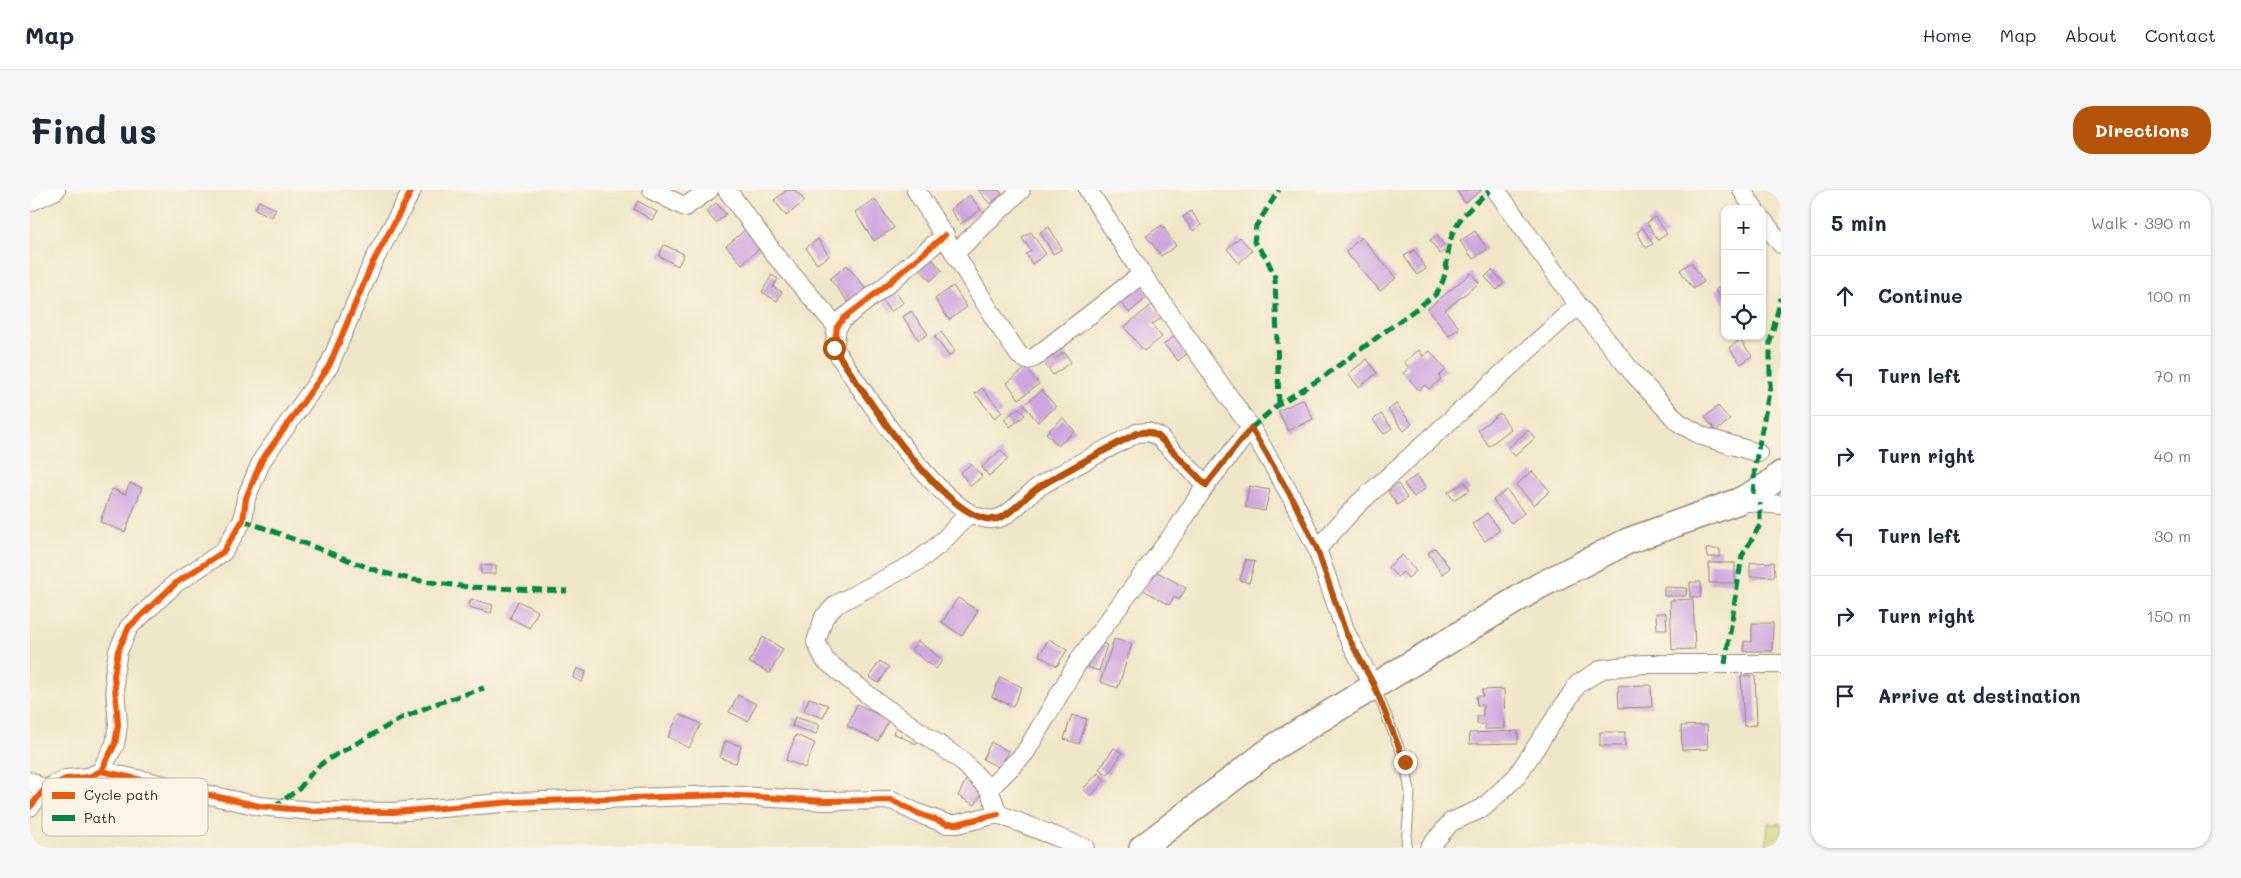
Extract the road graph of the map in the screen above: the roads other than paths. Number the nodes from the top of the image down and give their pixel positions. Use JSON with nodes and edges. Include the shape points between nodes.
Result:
{"nodes":[{"id":1,"x":56,"y":190,"type":"edge"},
{"id":2,"x":412,"y":190,"type":"edge"},
{"id":3,"x":652,"y":190,"type":"edge"},
{"id":4,"x":709,"y":190,"type":"edge"},
{"id":5,"x":727,"y":190,"type":"edge"},
{"id":6,"x":916,"y":190,"type":"edge"},
{"id":7,"x":1021,"y":190,"type":"edge"},
{"id":8,"x":1088,"y":190,"type":"edge"},
{"id":9,"x":1496,"y":190,"type":"edge"},
{"id":10,"x":1742,"y":190,"type":"edge"},
{"id":11,"x":30,"y":202,"type":"edge"},
{"id":12,"x":1751,"y":205,"type":"edge"},
{"id":13,"x":1766,"y":224,"type":"edge"},
{"id":14,"x":945,"y":235,"type":"junction"},
{"id":15,"x":1781,"y":244,"type":"edge"},
{"id":16,"x":955,"y":253,"type":"junction"},
{"id":17,"x":1142,"y":274,"type":"junction"},
{"id":18,"x":1578,"y":305,"type":"junction"},
{"id":19,"x":837,"y":327,"type":"junction"},
{"id":20,"x":1251,"y":428,"type":"junction"},
{"id":21,"x":1758,"y":453,"type":"dead end"},
{"id":22,"x":1781,"y":474,"type":"edge"},
{"id":23,"x":1206,"y":485,"type":"junction"},
{"id":24,"x":1739,"y":501,"type":"junction"},
{"id":25,"x":1781,"y":505,"type":"edge"},
{"id":26,"x":969,"y":513,"type":"junction"},
{"id":27,"x":1317,"y":549,"type":"junction"},
{"id":28,"x":1781,"y":664,"type":"edge"},
{"id":29,"x":1374,"y":685,"type":"junction"},
{"id":30,"x":101,"y":771,"type":"junction"},
{"id":31,"x":81,"y":778,"type":"edge"},
{"id":32,"x":133,"y":778,"type":"edge"},
{"id":33,"x":37,"y":786,"type":"edge"},
{"id":34,"x":989,"y":789,"type":"junction"},
{"id":35,"x":208,"y":795,"type":"edge"},
{"id":36,"x":30,"y":807,"type":"edge"},
{"id":37,"x":998,"y":814,"type":"junction"},
{"id":38,"x":1085,"y":848,"type":"edge"},
{"id":39,"x":1142,"y":848,"type":"edge"},
{"id":40,"x":1406,"y":848,"type":"edge"},
{"id":41,"x":1429,"y":848,"type":"edge"}],
"edges":[{"from":1,"to":11,"type":"street"},
{"from":2,"to":30,"type":"street","via":[[372,264],[329,366],[262,460],[246,498],[243,520],[223,552],[176,583],[130,627],[118,651],[114,675],[118,725],[115,744]]},
{"from":3,"to":4,"type":"street","via":[[685,207]]},
{"from":5,"to":19,"type":"street","via":[[775,255]]},
{"from":6,"to":14,"type":"street"},
{"from":7,"to":16,"type":"street"},
{"from":8,"to":17,"type":"street"},
{"from":9,"to":18,"type":"street"},
{"from":10,"to":12,"type":"street"},
{"from":13,"to":15,"type":"street"},
{"from":14,"to":16,"type":"street"},
{"from":14,"to":19,"type":"street"},
{"from":16,"to":17,"type":"street","via":[[1019,355],[1027,360],[1034,358]]},
{"from":17,"to":20,"type":"street"},
{"from":18,"to":21,"type":"street","via":[[1633,374],[1678,422],[1702,436]]},
{"from":18,"to":27,"type":"street","via":[[1358,504]]},
{"from":19,"to":26,"type":"street","via":[[834,348],[862,389],[917,466]]},
{"from":20,"to":23,"type":"street"},
{"from":20,"to":27,"type":"street"},
{"from":22,"to":24,"type":"main road"},
{"from":23,"to":26,"type":"street","via":[[1158,436],[1138,433],[1038,487],[1001,517],[985,519]]},
{"from":23,"to":34,"type":"street","via":[[1177,529],[1080,657],[1024,753]]},
{"from":24,"to":25,"type":"street"},
{"from":24,"to":29,"type":"main road","via":[[1628,541],[1539,586]]},
{"from":26,"to":34,"type":"street","via":[[940,544],[914,563],[837,604],[824,617],[816,642],[825,660],[877,702],[961,760]]},
{"from":27,"to":29,"type":"street","via":[[1346,633]]},
{"from":28,"to":41,"type":"street","via":[[1643,664],[1602,669],[1578,684],[1516,777],[1483,808],[1451,822]]},
{"from":29,"to":39,"type":"main road","via":[[1274,747]]},
{"from":29,"to":40,"type":"lane","via":[[1405,762],[1410,792]]},
{"from":30,"to":31,"type":"street"},
{"from":30,"to":32,"type":"street"},
{"from":33,"to":36,"type":"street"},
{"from":34,"to":37,"type":"street"},
{"from":35,"to":37,"type":"street","via":[[259,806],[313,811],[394,812],[514,802],[724,795],[824,801],[892,800],[947,824]]},
{"from":37,"to":38,"type":"street"}]}
